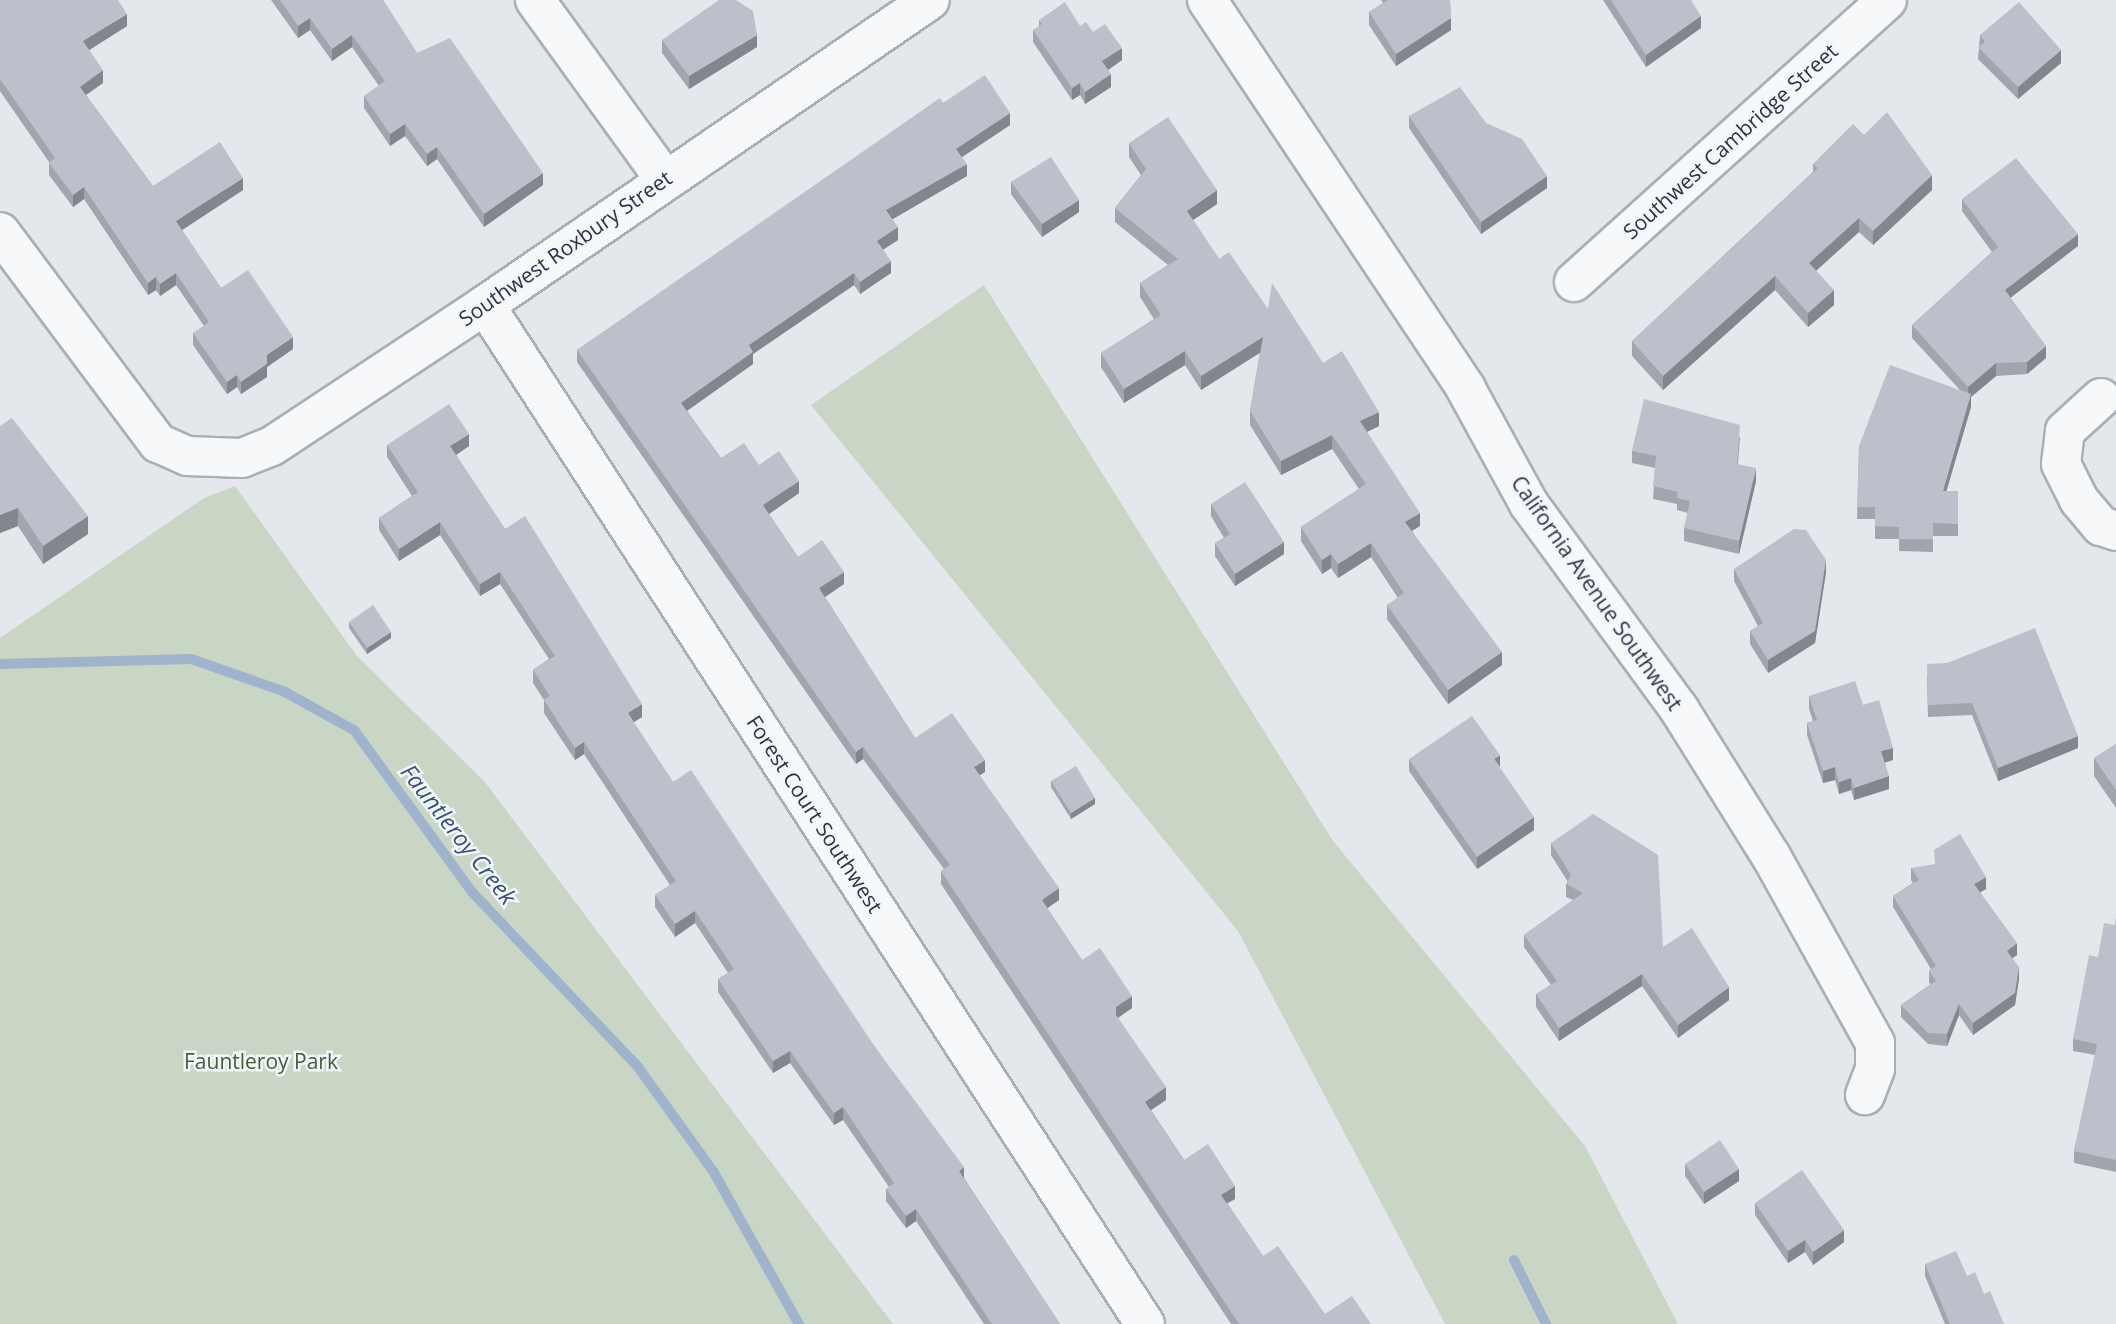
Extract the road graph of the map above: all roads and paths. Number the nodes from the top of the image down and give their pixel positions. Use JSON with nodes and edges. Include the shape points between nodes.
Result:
{"nodes":[{"id":1,"x":535,"y":0,"type":"edge"},
{"id":2,"x":930,"y":0,"type":"edge"},
{"id":3,"x":1206,"y":0,"type":"edge"},
{"id":4,"x":1886,"y":0,"type":"edge"},
{"id":5,"x":664,"y":178,"type":"junction"},
{"id":6,"x":0,"y":232,"type":"edge"},
{"id":7,"x":1574,"y":282,"type":"dead end"},
{"id":8,"x":485,"y":304,"type":"junction"},
{"id":9,"x":2101,"y":398,"type":"dead end"},
{"id":10,"x":2116,"y":531,"type":"edge"},
{"id":11,"x":1865,"y":1095,"type":"dead end"},
{"id":12,"x":1145,"y":1324,"type":"edge"}],
"edges":[{"from":1,"to":5,"type":"street"},
{"from":2,"to":5,"type":"street","name":"Southwest Roxbury Street"},
{"from":3,"to":11,"type":"street","name":"California Avenue Southwest","via":[[1466,388],[1529,504],[1679,709],[1772,856],[1875,1043],[1875,1069]]},
{"from":4,"to":7,"type":"street","name":"Southwest Cambridge Street"},
{"from":5,"to":8,"type":"street","name":"Southwest Roxbury Street"},
{"from":6,"to":8,"type":"street","name":"Southwest Roxbury Street","via":[[158,443],[187,456],[219,461],[272,446]]},
{"from":8,"to":12,"type":"street","name":"Forest Court Southwest"},
{"from":9,"to":10,"type":"street","via":[[2065,431],[2062,464],[2079,500],[2101,526]]}]}
